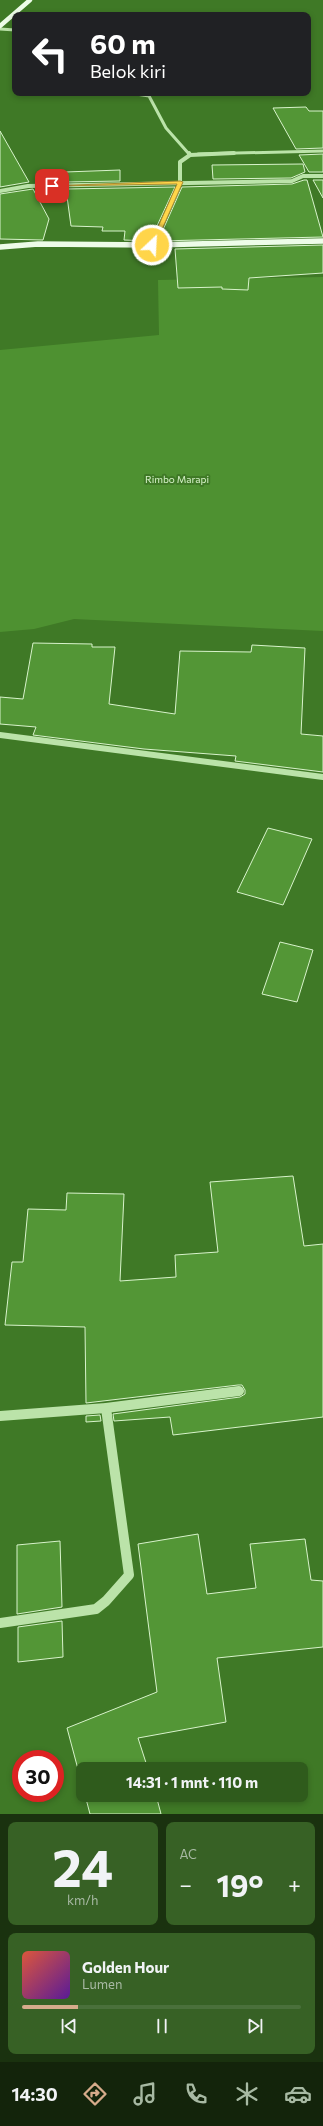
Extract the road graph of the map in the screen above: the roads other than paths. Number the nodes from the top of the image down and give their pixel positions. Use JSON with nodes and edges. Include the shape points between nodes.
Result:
{"nodes":[{"id":1,"x":30,"y":0,"type":"edge"},
{"id":2,"x":16,"y":12,"type":"edge"},
{"id":3,"x":10,"y":17,"type":"edge"},
{"id":4,"x":0,"y":26,"type":"edge"},
{"id":5,"x":0,"y":29,"type":"edge"},
{"id":6,"x":12,"y":30,"type":"edge"},
{"id":7,"x":149,"y":96,"type":"edge"},
{"id":8,"x":323,"y":151,"type":"edge"},
{"id":9,"x":190,"y":155,"type":"junction"},
{"id":10,"x":323,"y":176,"type":"edge"},
{"id":11,"x":180,"y":182,"type":"junction"},
{"id":12,"x":0,"y":191,"type":"edge"},
{"id":13,"x":0,"y":241,"type":"edge"},
{"id":14,"x":323,"y":241,"type":"edge"},
{"id":15,"x":15,"y":244,"type":"junction"},
{"id":16,"x":152,"y":245,"type":"junction"},
{"id":17,"x":0,"y":247,"type":"edge"},
{"id":18,"x":0,"y":735,"type":"edge"},
{"id":19,"x":323,"y":777,"type":"edge"},
{"id":20,"x":239,"y":1391,"type":"dead end"},
{"id":21,"x":106,"y":1408,"type":"junction"},
{"id":22,"x":0,"y":1416,"type":"edge"},
{"id":23,"x":0,"y":1623,"type":"edge"}],
"edges":[{"from":1,"to":2,"type":"main road"},
{"from":3,"to":4,"type":"main road"},
{"from":5,"to":6,"type":"street"},
{"from":7,"to":9,"type":"street","via":[[170,133],[184,144]]},
{"from":8,"to":9,"type":"street"},
{"from":9,"to":11,"type":"street","via":[[180,162]]},
{"from":10,"to":11,"type":"street","via":[[303,176],[292,181]]},
{"from":11,"to":12,"type":"street","via":[[28,186]]},
{"from":11,"to":16,"type":"street"},
{"from":13,"to":15,"type":"main road"},
{"from":14,"to":16,"type":"main road"},
{"from":15,"to":16,"type":"main road"},
{"from":15,"to":17,"type":"main road"},
{"from":18,"to":19,"type":"street"},
{"from":20,"to":21,"type":"street"},
{"from":21,"to":22,"type":"street"},
{"from":21,"to":23,"type":"street","via":[[129,1575],[96,1609]]}]}
